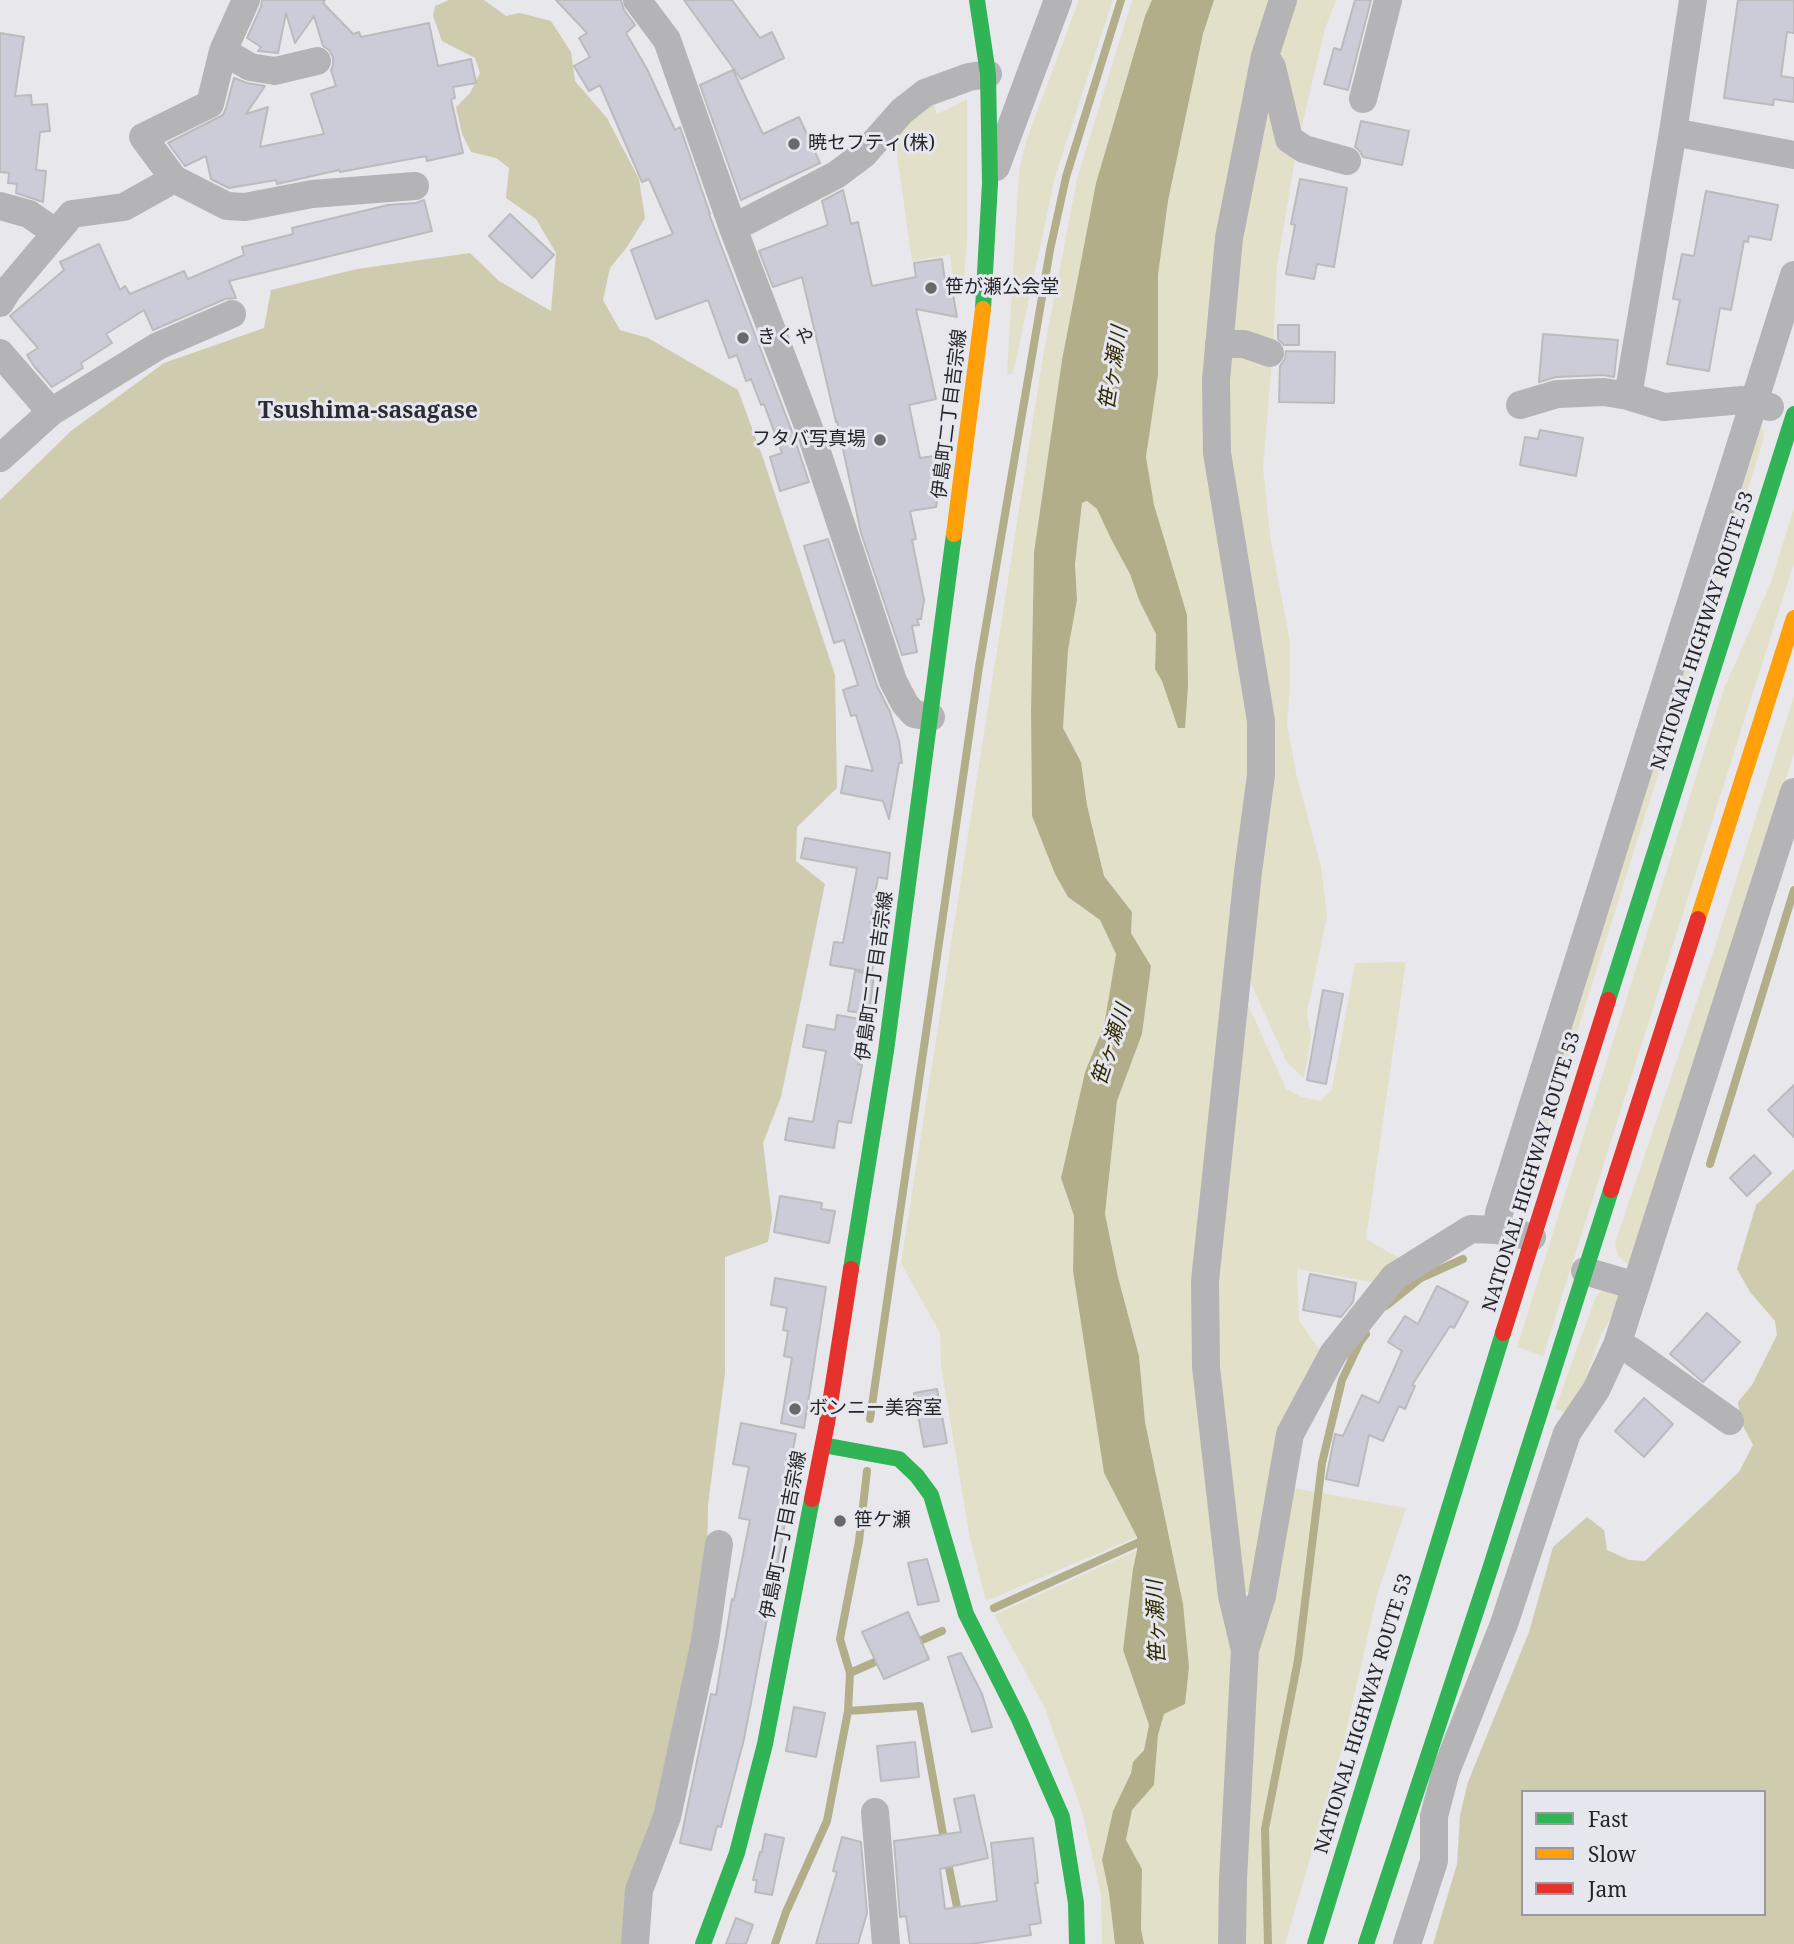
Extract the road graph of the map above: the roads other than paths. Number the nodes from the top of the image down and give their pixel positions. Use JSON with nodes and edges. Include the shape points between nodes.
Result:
{"nodes":[{"id":1,"x":246,"y":0,"type":"edge"},
{"id":2,"x":637,"y":0,"type":"edge"},
{"id":3,"x":977,"y":0,"type":"edge"},
{"id":4,"x":1283,"y":0,"type":"edge"},
{"id":5,"x":1388,"y":0,"type":"edge"},
{"id":6,"x":1693,"y":0,"type":"edge"},
{"id":7,"x":1056,"y":3,"type":"edge"},
{"id":8,"x":223,"y":51,"type":"junction"},
{"id":9,"x":1265,"y":56,"type":"junction"},
{"id":10,"x":317,"y":61,"type":"dead end"},
{"id":11,"x":988,"y":74,"type":"junction"},
{"id":12,"x":1363,"y":99,"type":"dead end"},
{"id":13,"x":1673,"y":132,"type":"junction"},
{"id":14,"x":1794,"y":155,"type":"edge"},
{"id":15,"x":1347,"y":161,"type":"dead end"},
{"id":16,"x":174,"y":179,"type":"junction"},
{"id":17,"x":990,"y":183,"type":"junction"},
{"id":18,"x":415,"y":186,"type":"dead end"},
{"id":19,"x":0,"y":206,"type":"edge"},
{"id":20,"x":733,"y":228,"type":"junction"},
{"id":21,"x":56,"y":233,"type":"junction"},
{"id":22,"x":1794,"y":275,"type":"edge"},
{"id":23,"x":0,"y":303,"type":"edge"},
{"id":24,"x":232,"y":314,"type":"dead end"},
{"id":25,"x":1219,"y":344,"type":"junction"},
{"id":26,"x":0,"y":353,"type":"edge"},
{"id":27,"x":1270,"y":353,"type":"dead end"},
{"id":28,"x":1628,"y":396,"type":"junction"},
{"id":29,"x":1754,"y":403,"type":"junction"},
{"id":30,"x":1520,"y":405,"type":"dead end"},
{"id":31,"x":51,"y":412,"type":"junction"},
{"id":32,"x":1794,"y":414,"type":"edge"},
{"id":33,"x":0,"y":458,"type":"edge"},
{"id":34,"x":1794,"y":618,"type":"edge"},
{"id":35,"x":931,"y":717,"type":"junction"},
{"id":36,"x":1794,"y":792,"type":"edge"},
{"id":37,"x":1497,"y":1230,"type":"junction"},
{"id":38,"x":1532,"y":1237,"type":"junction"},
{"id":39,"x":1585,"y":1270,"type":"junction"},
{"id":40,"x":1636,"y":1286,"type":"junction"},
{"id":41,"x":1617,"y":1345,"type":"junction"},
{"id":42,"x":1730,"y":1421,"type":"dead end"},
{"id":43,"x":823,"y":1445,"type":"junction"},
{"id":44,"x":719,"y":1544,"type":"dead end"},
{"id":45,"x":1245,"y":1650,"type":"junction"},
{"id":46,"x":876,"y":1812,"type":"dead end"},
{"id":47,"x":635,"y":1944,"type":"edge"},
{"id":48,"x":703,"y":1944,"type":"edge"},
{"id":49,"x":887,"y":1944,"type":"edge"},
{"id":50,"x":1077,"y":1944,"type":"edge"},
{"id":51,"x":1232,"y":1944,"type":"edge"},
{"id":52,"x":1315,"y":1944,"type":"edge"},
{"id":53,"x":1366,"y":1944,"type":"edge"},
{"id":54,"x":1407,"y":1944,"type":"edge"}],
"edges":[{"from":1,"to":8,"type":"street"},
{"from":2,"to":20,"type":"street","via":[[667,40]]},
{"from":3,"to":11,"type":"main road","name":"伊島町二丁目吉宗線"},
{"from":4,"to":9,"type":"street"},
{"from":5,"to":12,"type":"street"},
{"from":6,"to":13,"type":"street"},
{"from":7,"to":17,"type":"street"},
{"from":8,"to":10,"type":"street","via":[[250,67],[275,71]]},
{"from":8,"to":16,"type":"street","via":[[210,104],[143,137]]},
{"from":9,"to":15,"type":"street","via":[[1272,67],[1289,139],[1304,149]]},
{"from":9,"to":25,"type":"street","via":[[1229,238]]},
{"from":11,"to":17,"type":"main road","name":"伊島町二丁目吉宗線"},
{"from":11,"to":20,"type":"street","via":[[925,93],[902,111],[864,154],[836,175]]},
{"from":13,"to":14,"type":"street"},
{"from":13,"to":28,"type":"street"},
{"from":16,"to":18,"type":"street","via":[[227,206],[245,207],[312,194]]},
{"from":16,"to":21,"type":"street","via":[[124,207],[72,214]]},
{"from":17,"to":35,"type":"main road","name":"伊島町二丁目吉宗線","via":[[982,326]]},
{"from":19,"to":21,"type":"street","via":[[29,214]]},
{"from":20,"to":35,"type":"street","via":[[810,431],[893,681],[914,715]]},
{"from":21,"to":23,"type":"street"},
{"from":22,"to":29,"type":"street"},
{"from":24,"to":31,"type":"street","via":[[158,345]]},
{"from":25,"to":27,"type":"street","via":[[1244,344]]},
{"from":25,"to":45,"type":"street","via":[[1217,453],[1261,721],[1261,775],[1205,1281],[1206,1367],[1233,1596]]},
{"from":26,"to":31,"type":"street"},
{"from":28,"to":29,"type":"street","via":[[1664,407],[1742,400]]},
{"from":28,"to":30,"type":"street","via":[[1557,394]]},
{"from":29,"to":32,"type":"street"},
{"from":29,"to":37,"type":"street"},
{"from":31,"to":33,"type":"street"},
{"from":32,"to":38,"type":"main road","name":"NATIONAL HIGHWAY ROUTE 53"},
{"from":34,"to":39,"type":"main road"},
{"from":35,"to":43,"type":"main road","name":"伊島町二丁目吉宗線","via":[[886,1051]]},
{"from":36,"to":40,"type":"street"},
{"from":37,"to":38,"type":"street"},
{"from":37,"to":45,"type":"street","via":[[1472,1229],[1394,1277],[1333,1354],[1290,1434],[1262,1596]]},
{"from":38,"to":52,"type":"main road","name":"NATIONAL HIGHWAY ROUTE 53"},
{"from":39,"to":40,"type":"street"},
{"from":39,"to":53,"type":"main road"},
{"from":40,"to":41,"type":"street"},
{"from":41,"to":42,"type":"street"},
{"from":41,"to":54,"type":"street","via":[[1596,1390],[1567,1433],[1503,1624],[1446,1771],[1434,1816],[1433,1861]]},
{"from":43,"to":48,"type":"main road","name":"伊島町二丁目吉宗線","via":[[765,1744],[737,1853]]},
{"from":43,"to":50,"type":"main road","via":[[899,1459],[931,1494],[966,1614],[1062,1817],[1076,1903]]},
{"from":44,"to":47,"type":"street","via":[[705,1641],[667,1817],[639,1890]]},
{"from":45,"to":51,"type":"street"},
{"from":46,"to":49,"type":"street"}]}
